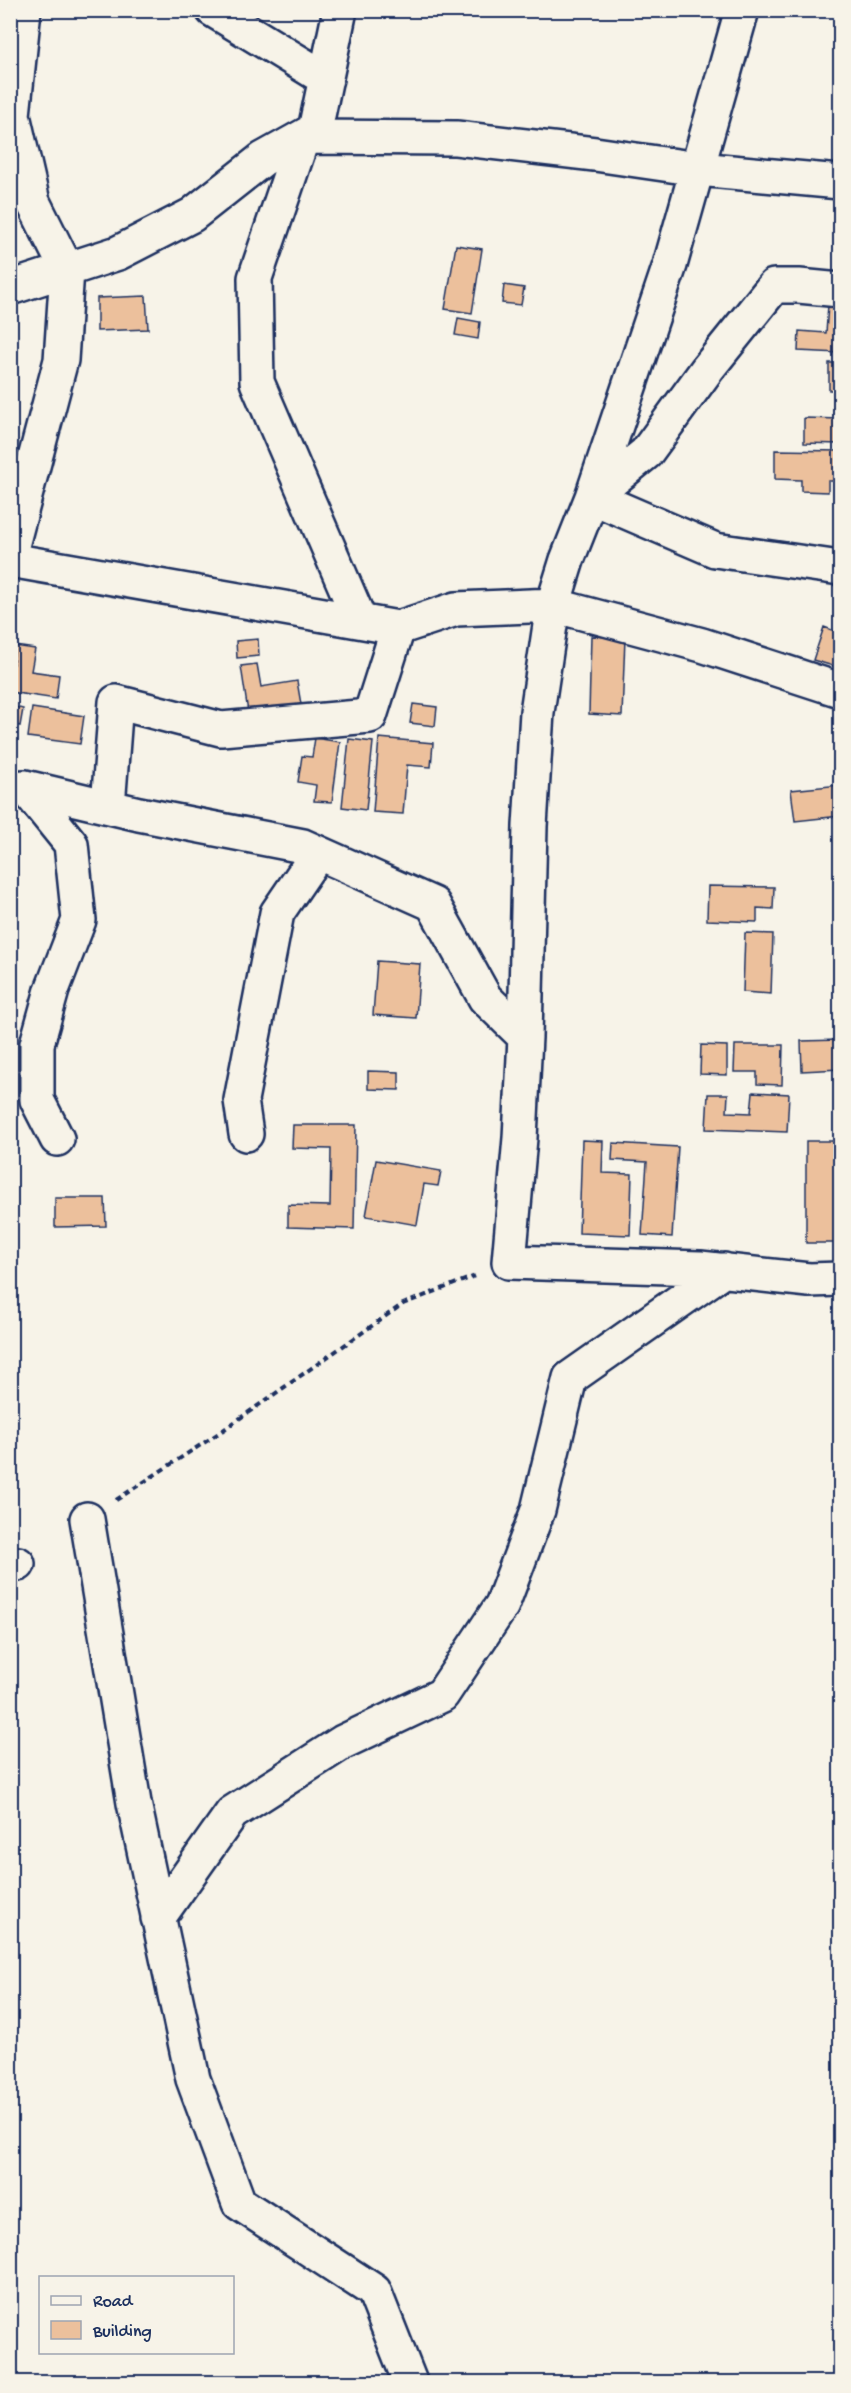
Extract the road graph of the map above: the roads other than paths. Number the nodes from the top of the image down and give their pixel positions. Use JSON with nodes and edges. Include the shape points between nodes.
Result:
{"nodes":[{"id":1,"x":24,"y":10,"type":"edge"},
{"id":2,"x":213,"y":10,"type":"edge"},
{"id":3,"x":340,"y":10,"type":"edge"},
{"id":4,"x":742,"y":10,"type":"edge"},
{"id":5,"x":326,"y":79,"type":"junction"},
{"id":6,"x":303,"y":137,"type":"junction"},
{"id":7,"x":698,"y":169,"type":"junction"},
{"id":8,"x":840,"y":182,"type":"edge"},
{"id":9,"x":67,"y":270,"type":"junction"},
{"id":10,"x":10,"y":288,"type":"edge"},
{"id":11,"x":840,"y":290,"type":"edge"},
{"id":12,"x":592,"y":497,"type":"junction"},
{"id":13,"x":10,"y":553,"type":"edge"},
{"id":14,"x":10,"y":560,"type":"edge"},
{"id":15,"x":840,"y":568,"type":"edge"},
{"id":16,"x":554,"y":605,"type":"junction"},
{"id":17,"x":360,"y":621,"type":"junction"},
{"id":18,"x":398,"y":628,"type":"junction"},
{"id":19,"x":840,"y":690,"type":"edge"},
{"id":20,"x":18,"y":788,"type":"edge"},
{"id":21,"x":108,"y":806,"type":"junction"},
{"id":22,"x":318,"y":853,"type":"junction"},
{"id":23,"x":525,"y":1037,"type":"junction"},
{"id":24,"x":246,"y":1134,"type":"dead end"},
{"id":25,"x":57,"y":1139,"type":"dead end"},
{"id":26,"x":724,"y":1270,"type":"junction"},
{"id":27,"x":840,"y":1279,"type":"edge"},
{"id":28,"x":87,"y":1519,"type":"road end"},
{"id":29,"x":158,"y":1918,"type":"junction"},
{"id":30,"x":410,"y":2382,"type":"edge"}],
"edges":[{"from":1,"to":9,"type":"street","via":[[13,115],[33,202]]},
{"from":2,"to":5,"type":"street"},
{"from":3,"to":5,"type":"street"},
{"from":4,"to":7,"type":"street"},
{"from":5,"to":6,"type":"street","via":[[315,130]]},
{"from":6,"to":7,"type":"street","via":[[456,138]]},
{"from":6,"to":9,"type":"street","via":[[263,159],[192,215],[118,253]]},
{"from":6,"to":17,"type":"street","via":[[255,278],[257,382]]},
{"from":7,"to":8,"type":"street"},
{"from":7,"to":12,"type":"street"},
{"from":9,"to":10,"type":"street"},
{"from":9,"to":13,"type":"street","via":[[61,360]]},
{"from":11,"to":12,"type":"street","via":[[774,286],[646,453]]},
{"from":12,"to":15,"type":"street","via":[[716,550]]},
{"from":12,"to":16,"type":"street"},
{"from":14,"to":17,"type":"street"},
{"from":16,"to":18,"type":"street","via":[[456,609]]},
{"from":16,"to":19,"type":"street","via":[[702,645]]},
{"from":16,"to":23,"type":"street","via":[[537,712]]},
{"from":17,"to":18,"type":"street"},
{"from":18,"to":21,"type":"street","via":[[370,716],[221,729],[116,702]]},
{"from":20,"to":21,"type":"street"},
{"from":20,"to":25,"type":"street","via":[[71,843],[79,920],[52,990],[38,1044],[38,1100]]},
{"from":21,"to":22,"type":"street","via":[[303,846]]},
{"from":22,"to":23,"type":"street","via":[[433,904],[485,998]]},
{"from":22,"to":24,"type":"street","via":[[276,913],[241,1100]]},
{"from":23,"to":26,"type":"street","via":[[509,1262]]},
{"from":26,"to":27,"type":"street","via":[[809,1280]]},
{"from":26,"to":29,"type":"street","via":[[570,1378],[537,1510],[502,1605],[442,1695],[343,1742],[232,1813]]},
{"from":28,"to":29,"type":"street","via":[[134,1803]]},
{"from":29,"to":30,"type":"street","via":[[193,2079],[239,2203],[374,2291]]}]}
